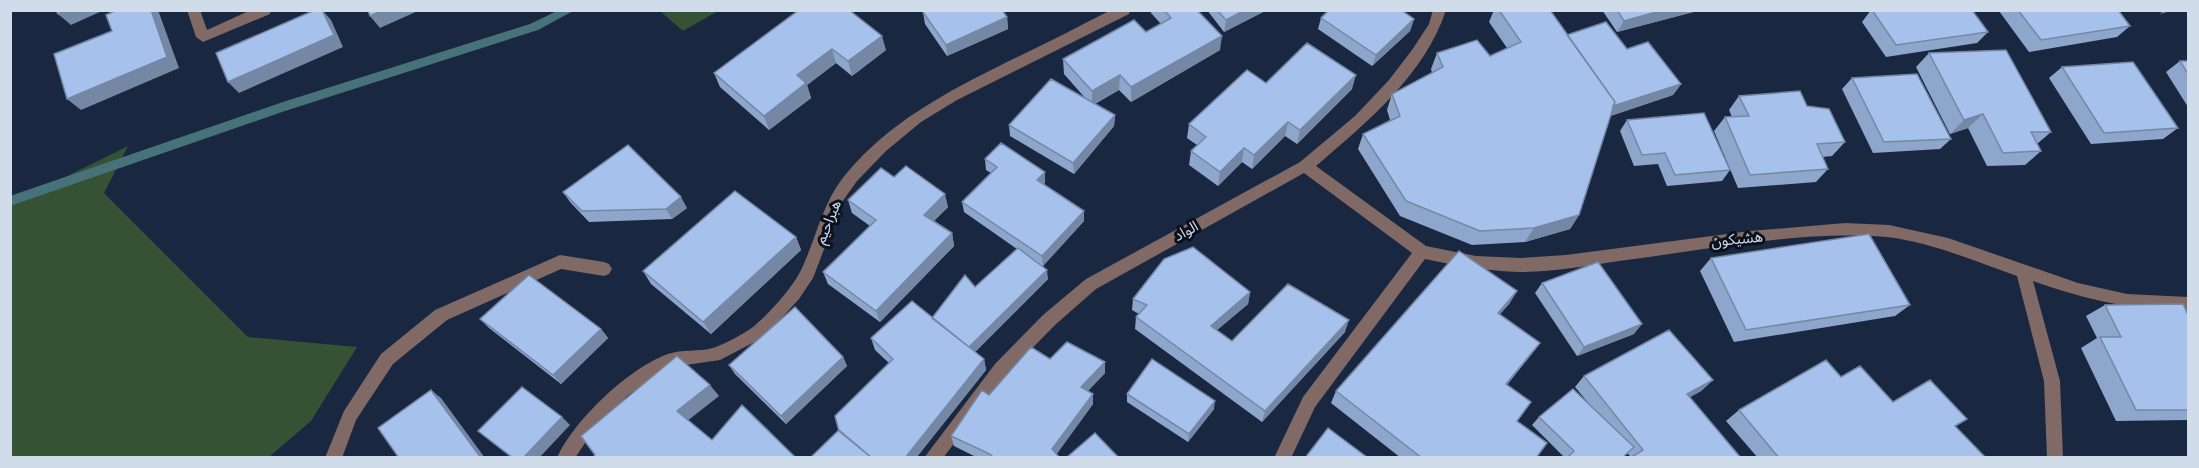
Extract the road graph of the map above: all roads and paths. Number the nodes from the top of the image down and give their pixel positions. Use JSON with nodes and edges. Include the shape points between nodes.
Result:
{"nodes":[{"id":1,"x":193,"y":10,"type":"edge"},
{"id":2,"x":265,"y":10,"type":"edge"},
{"id":3,"x":1124,"y":10,"type":"edge"},
{"id":4,"x":1440,"y":10,"type":"edge"},
{"id":5,"x":1305,"y":166,"type":"junction"},
{"id":6,"x":1422,"y":252,"type":"junction"},
{"id":7,"x":604,"y":269,"type":"dead end"},
{"id":8,"x":2024,"y":270,"type":"junction"},
{"id":9,"x":2188,"y":304,"type":"edge"},
{"id":10,"x":333,"y":458,"type":"edge"},
{"id":11,"x":565,"y":458,"type":"edge"},
{"id":12,"x":932,"y":458,"type":"edge"},
{"id":13,"x":1282,"y":458,"type":"edge"},
{"id":14,"x":2055,"y":458,"type":"edge"}],
"edges":[{"from":1,"to":2,"type":"street","via":[[203,37]]},
{"from":3,"to":11,"type":"street","name":"هبراحيم","via":[[916,118],[852,177],[836,199],[808,273],[758,332],[714,355],[670,360],[646,374],[621,391],[587,426]]},
{"from":4,"to":5,"type":"street","name":"الواد","via":[[1435,25],[1394,84],[1360,120]]},
{"from":5,"to":6,"type":"street","name":"هشيكون"},
{"from":5,"to":12,"type":"street","name":"الواد","via":[[1091,284],[1001,369]]},
{"from":6,"to":8,"type":"street","name":"هشيكون","via":[[1476,263],[1521,265],[1845,229],[1888,231],[1948,244]]},
{"from":6,"to":13,"type":"street","via":[[1309,402]]},
{"from":7,"to":10,"type":"street","via":[[560,262],[441,315],[387,359],[350,416]]},
{"from":8,"to":9,"type":"street","name":"هشيكون","via":[[2078,290],[2127,301]]},
{"from":8,"to":14,"type":"street","via":[[2025,290],[2048,358],[2056,418]]}]}
